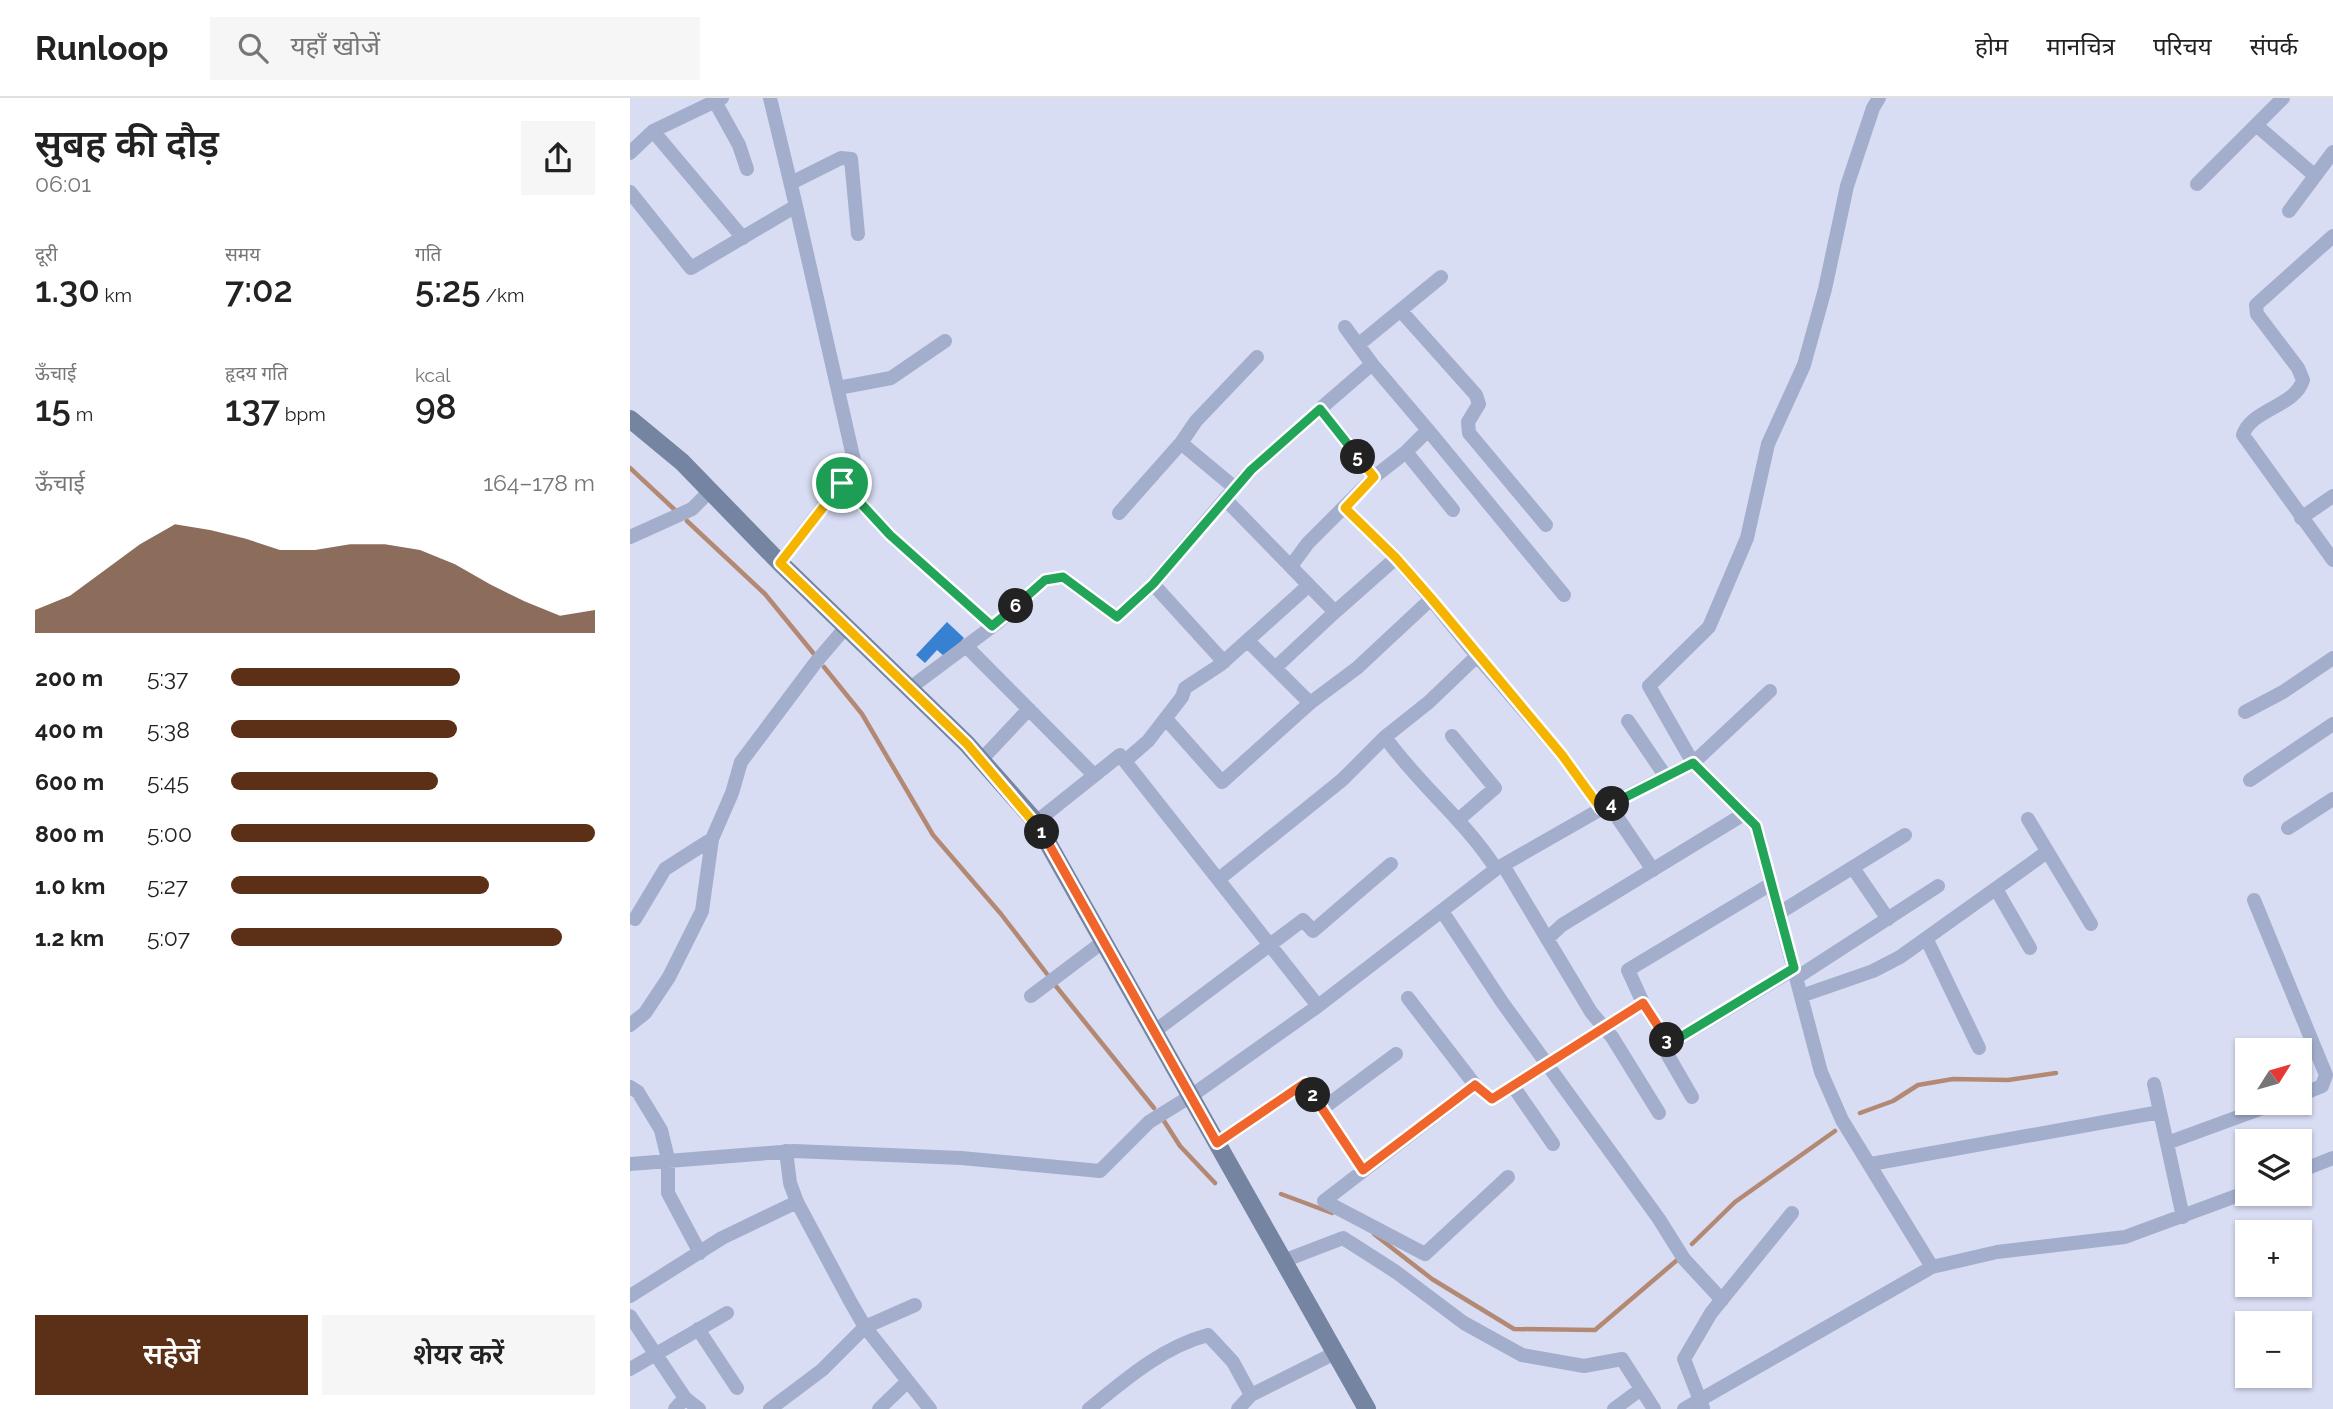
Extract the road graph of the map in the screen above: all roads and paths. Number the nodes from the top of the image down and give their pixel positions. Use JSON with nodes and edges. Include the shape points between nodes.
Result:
{"nodes":[{"id":1,"x":770,"y":98,"type":"edge"},
{"id":2,"x":1879,"y":98,"type":"edge"},
{"id":3,"x":2283,"y":98,"type":"edge"},
{"id":4,"x":717,"y":99,"type":"edge"},
{"id":5,"x":2256,"y":125,"type":"junction"},
{"id":6,"x":653,"y":131,"type":"junction"},
{"id":7,"x":2333,"y":152,"type":"edge"},
{"id":8,"x":630,"y":153,"type":"edge"},
{"id":9,"x":747,"y":169,"type":"dead end"},
{"id":10,"x":2315,"y":175,"type":"junction"},
{"id":11,"x":791,"y":183,"type":"junction"},
{"id":12,"x":2197,"y":184,"type":"dead end"},
{"id":13,"x":630,"y":192,"type":"edge"},
{"id":14,"x":796,"y":206,"type":"junction"},
{"id":15,"x":2289,"y":211,"type":"dead end"},
{"id":16,"x":858,"y":233,"type":"dead end"},
{"id":17,"x":2333,"y":236,"type":"edge"},
{"id":18,"x":743,"y":237,"type":"junction"},
{"id":19,"x":1441,"y":277,"type":"dead end"},
{"id":20,"x":1401,"y":311,"type":"junction"},
{"id":21,"x":1345,"y":327,"type":"dead end"},
{"id":22,"x":945,"y":341,"type":"dead end"},
{"id":23,"x":1358,"y":345,"type":"junction"},
{"id":24,"x":1257,"y":357,"type":"dead end"},
{"id":25,"x":1372,"y":364,"type":"junction"},
{"id":26,"x":838,"y":388,"type":"junction"},
{"id":27,"x":1320,"y":409,"type":"junction"},
{"id":28,"x":630,"y":419,"type":"edge"},
{"id":29,"x":1427,"y":430,"type":"junction"},
{"id":30,"x":1181,"y":443,"type":"junction"},
{"id":31,"x":1406,"y":452,"type":"junction"},
{"id":32,"x":1374,"y":477,"type":"junction"},
{"id":33,"x":842,"y":483,"type":"junction"},
{"id":34,"x":710,"y":491,"type":"junction"},
{"id":35,"x":1230,"y":494,"type":"junction"},
{"id":36,"x":2333,"y":496,"type":"edge"},
{"id":37,"x":1345,"y":508,"type":"junction"},
{"id":38,"x":1453,"y":510,"type":"dead end"},
{"id":39,"x":1119,"y":513,"type":"dead end"},
{"id":40,"x":2301,"y":517,"type":"junction"},
{"id":41,"x":1546,"y":525,"type":"dead end"},
{"id":42,"x":630,"y":537,"type":"edge"},
{"id":43,"x":1396,"y":558,"type":"junction"},
{"id":44,"x":2333,"y":559,"type":"edge"},
{"id":45,"x":780,"y":563,"type":"junction"},
{"id":46,"x":1291,"y":566,"type":"junction"},
{"id":47,"x":1153,"y":584,"type":"junction"},
{"id":48,"x":1308,"y":586,"type":"junction"},
{"id":49,"x":1564,"y":595,"type":"dead end"},
{"id":50,"x":1431,"y":598,"type":"junction"},
{"id":51,"x":1335,"y":612,"type":"junction"},
{"id":52,"x":992,"y":626,"type":"junction"},
{"id":53,"x":846,"y":627,"type":"junction"},
{"id":54,"x":1248,"y":641,"type":"junction"},
{"id":55,"x":966,"y":646,"type":"junction"},
{"id":56,"x":1477,"y":656,"type":"junction"},
{"id":57,"x":2333,"y":658,"type":"edge"},
{"id":58,"x":1224,"y":662,"type":"junction"},
{"id":59,"x":1275,"y":668,"type":"junction"},
{"id":60,"x":910,"y":688,"type":"junction"},
{"id":61,"x":1770,"y":691,"type":"dead end"},
{"id":62,"x":1310,"y":703,"type":"junction"},
{"id":63,"x":1029,"y":709,"type":"junction"},
{"id":64,"x":2245,"y":712,"type":"dead end"},
{"id":65,"x":1166,"y":719,"type":"junction"},
{"id":66,"x":1628,"y":721,"type":"dead end"},
{"id":67,"x":2333,"y":724,"type":"edge"},
{"id":68,"x":1452,"y":736,"type":"dead end"},
{"id":69,"x":1385,"y":737,"type":"junction"},
{"id":70,"x":981,"y":760,"type":"junction"},
{"id":71,"x":1125,"y":761,"type":"junction"},
{"id":72,"x":1693,"y":763,"type":"junction"},
{"id":73,"x":1094,"y":775,"type":"junction"},
{"id":74,"x":1666,"y":777,"type":"junction"},
{"id":75,"x":2250,"y":780,"type":"dead end"},
{"id":76,"x":2333,"y":799,"type":"edge"},
{"id":77,"x":1605,"y":807,"type":"junction"},
{"id":78,"x":1744,"y":814,"type":"junction"},
{"id":79,"x":2028,"y":818,"type":"dead end"},
{"id":80,"x":1458,"y":820,"type":"junction"},
{"id":81,"x":1036,"y":822,"type":"junction"},
{"id":82,"x":2288,"y":828,"type":"dead end"},
{"id":83,"x":1905,"y":835,"type":"dead end"},
{"id":84,"x":712,"y":839,"type":"junction"},
{"id":85,"x":2047,"y":852,"type":"junction"},
{"id":86,"x":1391,"y":864,"type":"dead end"},
{"id":87,"x":1500,"y":867,"type":"junction"},
{"id":88,"x":1853,"y":867,"type":"junction"},
{"id":89,"x":1653,"y":870,"type":"junction"},
{"id":90,"x":1219,"y":879,"type":"junction"},
{"id":91,"x":1772,"y":884,"type":"junction"},
{"id":92,"x":1938,"y":886,"type":"dead end"},
{"id":93,"x":1996,"y":889,"type":"junction"},
{"id":94,"x":2254,"y":900,"type":"dead end"},
{"id":95,"x":1442,"y":911,"type":"junction"},
{"id":96,"x":1779,"y":913,"type":"junction"},
{"id":97,"x":635,"y":919,"type":"dead end"},
{"id":98,"x":1888,"y":919,"type":"junction"},
{"id":99,"x":2091,"y":924,"type":"dead end"},
{"id":100,"x":1547,"y":939,"type":"junction"},
{"id":101,"x":1927,"y":940,"type":"junction"},
{"id":102,"x":1104,"y":942,"type":"junction"},
{"id":103,"x":1269,"y":943,"type":"junction"},
{"id":104,"x":2030,"y":948,"type":"dead end"},
{"id":105,"x":1795,"y":973,"type":"junction"},
{"id":106,"x":1031,"y":996,"type":"dead end"},
{"id":107,"x":1801,"y":996,"type":"junction"},
{"id":108,"x":1408,"y":998,"type":"dead end"},
{"id":109,"x":1643,"y":1003,"type":"junction"},
{"id":110,"x":1318,"y":1006,"type":"junction"},
{"id":111,"x":630,"y":1025,"type":"edge"},
{"id":112,"x":1605,"y":1027,"type":"junction"},
{"id":113,"x":1155,"y":1031,"type":"junction"},
{"id":114,"x":2309,"y":1038,"type":"edge"},
{"id":115,"x":1669,"y":1044,"type":"junction"},
{"id":116,"x":2312,"y":1045,"type":"edge"},
{"id":117,"x":1979,"y":1048,"type":"dead end"},
{"id":118,"x":1396,"y":1054,"type":"dead end"},
{"id":119,"x":1547,"y":1064,"type":"junction"},
{"id":120,"x":2154,"y":1084,"type":"dead end"},
{"id":121,"x":1475,"y":1085,"type":"junction"},
{"id":122,"x":1513,"y":1086,"type":"junction"},
{"id":123,"x":630,"y":1087,"type":"edge"},
{"id":124,"x":2312,"y":1091,"type":"edge"},
{"id":125,"x":1191,"y":1096,"type":"junction"},
{"id":126,"x":1692,"y":1097,"type":"dead end"},
{"id":127,"x":636,"y":1100,"type":"edge"},
{"id":128,"x":1322,"y":1109,"type":"junction"},
{"id":129,"x":2160,"y":1112,"type":"junction"},
{"id":130,"x":1659,"y":1113,"type":"dead end"},
{"id":131,"x":2243,"y":1115,"type":"edge"},
{"id":132,"x":1217,"y":1143,"type":"junction"},
{"id":133,"x":2167,"y":1143,"type":"junction"},
{"id":134,"x":1553,"y":1144,"type":"dead end"},
{"id":135,"x":786,"y":1152,"type":"junction"},
{"id":136,"x":2333,"y":1158,"type":"edge"},
{"id":137,"x":668,"y":1159,"type":"junction"},
{"id":138,"x":630,"y":1164,"type":"edge"},
{"id":139,"x":1871,"y":1164,"type":"junction"},
{"id":140,"x":2312,"y":1166,"type":"edge"},
{"id":141,"x":1363,"y":1170,"type":"junction"},
{"id":142,"x":1508,"y":1177,"type":"dead end"},
{"id":143,"x":2235,"y":1197,"type":"edge"},
{"id":144,"x":797,"y":1202,"type":"junction"},
{"id":145,"x":1792,"y":1213,"type":"dead end"},
{"id":146,"x":2183,"y":1217,"type":"junction"},
{"id":147,"x":701,"y":1253,"type":"junction"},
{"id":148,"x":1283,"y":1261,"type":"junction"},
{"id":149,"x":1932,"y":1267,"type":"junction"},
{"id":150,"x":630,"y":1296,"type":"edge"},
{"id":151,"x":1722,"y":1300,"type":"junction"},
{"id":152,"x":915,"y":1305,"type":"dead end"},
{"id":153,"x":727,"y":1313,"type":"dead end"},
{"id":154,"x":630,"y":1316,"type":"edge"},
{"id":155,"x":865,"y":1328,"type":"junction"},
{"id":156,"x":698,"y":1329,"type":"junction"},
{"id":157,"x":654,"y":1353,"type":"junction"},
{"id":158,"x":1335,"y":1353,"type":"junction"},
{"id":159,"x":630,"y":1369,"type":"edge"},
{"id":160,"x":908,"y":1381,"type":"junction"},
{"id":161,"x":737,"y":1388,"type":"dead end"},
{"id":162,"x":1641,"y":1389,"type":"junction"},
{"id":163,"x":1251,"y":1395,"type":"junction"},
{"id":164,"x":680,"y":1404,"type":"edge"},
{"id":165,"x":1702,"y":1404,"type":"edge"},
{"id":166,"x":699,"y":1409,"type":"edge"},
{"id":167,"x":770,"y":1409,"type":"edge"},
{"id":168,"x":879,"y":1409,"type":"edge"},
{"id":169,"x":930,"y":1409,"type":"edge"},
{"id":170,"x":1089,"y":1409,"type":"edge"},
{"id":171,"x":1238,"y":1409,"type":"edge"},
{"id":172,"x":1367,"y":1409,"type":"edge"},
{"id":173,"x":1614,"y":1409,"type":"edge"},
{"id":174,"x":1654,"y":1409,"type":"edge"},
{"id":175,"x":1684,"y":1409,"type":"edge"}],
"edges":[{"from":1,"to":11,"type":"street"},
{"from":2,"to":72,"type":"street","via":[[1847,186],[1804,365],[1768,444],[1747,537],[1709,627],[1649,686]]},
{"from":3,"to":5,"type":"street"},
{"from":4,"to":6,"type":"street"},
{"from":4,"to":9,"type":"street"},
{"from":5,"to":10,"type":"street"},
{"from":5,"to":12,"type":"street"},
{"from":6,"to":8,"type":"street"},
{"from":6,"to":18,"type":"street"},
{"from":7,"to":10,"type":"street"},
{"from":10,"to":15,"type":"street"},
{"from":11,"to":14,"type":"street"},
{"from":11,"to":16,"type":"street","via":[[841,158],[852,159]]},
{"from":13,"to":18,"type":"street","via":[[691,268]]},
{"from":14,"to":18,"type":"street"},
{"from":14,"to":26,"type":"street"},
{"from":17,"to":40,"type":"street","via":[[2255,309],[2303,380],[2295,393],[2243,435]]},
{"from":19,"to":20,"type":"street"},
{"from":20,"to":23,"type":"street"},
{"from":20,"to":41,"type":"street","via":[[1476,395],[1479,404],[1468,422],[1469,433]]},
{"from":21,"to":23,"type":"street"},
{"from":22,"to":26,"type":"street","via":[[891,378]]},
{"from":23,"to":25,"type":"street"},
{"from":24,"to":30,"type":"street"},
{"from":25,"to":27,"type":"street"},
{"from":25,"to":29,"type":"street"},
{"from":26,"to":33,"type":"street","via":[[855,465]]},
{"from":27,"to":32,"type":"street"},
{"from":27,"to":35,"type":"street"},
{"from":28,"to":34,"type":"street"},
{"from":29,"to":31,"type":"street"},
{"from":29,"to":49,"type":"street"},
{"from":30,"to":35,"type":"street"},
{"from":30,"to":39,"type":"street"},
{"from":31,"to":32,"type":"street"},
{"from":31,"to":38,"type":"street"},
{"from":32,"to":37,"type":"street"},
{"from":33,"to":45,"type":"street"},
{"from":33,"to":52,"type":"street","via":[[890,535]]},
{"from":34,"to":42,"type":"street","via":[[692,509]]},
{"from":34,"to":45,"type":"street"},
{"from":35,"to":46,"type":"street"},
{"from":35,"to":47,"type":"street"},
{"from":36,"to":40,"type":"street"},
{"from":37,"to":43,"type":"street"},
{"from":37,"to":46,"type":"street"},
{"from":40,"to":44,"type":"street"},
{"from":43,"to":50,"type":"street"},
{"from":43,"to":51,"type":"street"},
{"from":45,"to":53,"type":"street"},
{"from":46,"to":48,"type":"street"},
{"from":47,"to":52,"type":"street","via":[[1117,617],[1063,577],[1045,580]]},
{"from":47,"to":58,"type":"street"},
{"from":48,"to":51,"type":"street"},
{"from":48,"to":54,"type":"street"},
{"from":50,"to":56,"type":"street"},
{"from":50,"to":62,"type":"street","via":[[1357,668]]},
{"from":51,"to":59,"type":"street"},
{"from":52,"to":55,"type":"street"},
{"from":53,"to":60,"type":"street"},
{"from":53,"to":84,"type":"street","via":[[741,762]]},
{"from":54,"to":58,"type":"street"},
{"from":54,"to":59,"type":"street"},
{"from":55,"to":60,"type":"street"},
{"from":55,"to":63,"type":"street"},
{"from":56,"to":69,"type":"street"},
{"from":56,"to":77,"type":"street"},
{"from":57,"to":64,"type":"street"},
{"from":58,"to":65,"type":"street","via":[[1185,688]]},
{"from":59,"to":62,"type":"street"},
{"from":60,"to":70,"type":"street"},
{"from":61,"to":72,"type":"street"},
{"from":62,"to":65,"type":"street","via":[[1222,782]]},
{"from":63,"to":70,"type":"street"},
{"from":63,"to":73,"type":"street"},
{"from":65,"to":71,"type":"street"},
{"from":66,"to":74,"type":"street"},
{"from":67,"to":75,"type":"street"},
{"from":68,"to":80,"type":"street","via":[[1495,788]]},
{"from":69,"to":80,"type":"street"},
{"from":69,"to":90,"type":"street","via":[[1342,780]]},
{"from":70,"to":81,"type":"street"},
{"from":71,"to":73,"type":"street","via":[[1120,755]]},
{"from":71,"to":90,"type":"street"},
{"from":72,"to":74,"type":"street"},
{"from":72,"to":78,"type":"street"},
{"from":73,"to":81,"type":"street"},
{"from":74,"to":77,"type":"street"},
{"from":76,"to":82,"type":"street"},
{"from":77,"to":87,"type":"street"},
{"from":77,"to":89,"type":"street"},
{"from":78,"to":89,"type":"street"},
{"from":78,"to":91,"type":"street","via":[[1756,826]]},
{"from":79,"to":85,"type":"street"},
{"from":80,"to":87,"type":"street"},
{"from":81,"to":102,"type":"street"},
{"from":83,"to":88,"type":"street"},
{"from":84,"to":97,"type":"street","via":[[665,869]]},
{"from":84,"to":111,"type":"street","via":[[702,911],[664,985],[645,1013]]},
{"from":85,"to":93,"type":"street"},
{"from":85,"to":99,"type":"street"},
{"from":86,"to":103,"type":"street","via":[[1313,931],[1303,920]]},
{"from":87,"to":95,"type":"street"},
{"from":87,"to":100,"type":"street"},
{"from":88,"to":96,"type":"street"},
{"from":88,"to":98,"type":"street"},
{"from":89,"to":100,"type":"street","via":[[1562,925]]},
{"from":90,"to":103,"type":"street"},
{"from":91,"to":96,"type":"street"},
{"from":91,"to":109,"type":"street","via":[[1628,970]]},
{"from":92,"to":98,"type":"street"},
{"from":93,"to":101,"type":"street"},
{"from":93,"to":104,"type":"street"},
{"from":94,"to":114,"type":"street"},
{"from":95,"to":110,"type":"street"},
{"from":95,"to":119,"type":"street"},
{"from":96,"to":105,"type":"street"},
{"from":98,"to":105,"type":"street"},
{"from":100,"to":112,"type":"street"},
{"from":101,"to":107,"type":"street","via":[[1873,971]]},
{"from":101,"to":117,"type":"street"},
{"from":102,"to":106,"type":"street"},
{"from":102,"to":113,"type":"street"},
{"from":103,"to":110,"type":"street"},
{"from":103,"to":113,"type":"street"},
{"from":105,"to":107,"type":"street"},
{"from":105,"to":115,"type":"street"},
{"from":107,"to":139,"type":"street","via":[[1821,1072],[1842,1120]]},
{"from":108,"to":121,"type":"street"},
{"from":109,"to":112,"type":"street"},
{"from":109,"to":115,"type":"street"},
{"from":110,"to":125,"type":"street"},
{"from":112,"to":119,"type":"street"},
{"from":112,"to":130,"type":"street"},
{"from":113,"to":125,"type":"street"},
{"from":115,"to":126,"type":"street","via":[[1667,1052]]},
{"from":116,"to":124,"type":"street","via":[[2327,1079]]},
{"from":118,"to":128,"type":"street"},
{"from":119,"to":122,"type":"street"},
{"from":119,"to":151,"type":"street","via":[[1684,1259]]},
{"from":120,"to":129,"type":"street"},
{"from":121,"to":122,"type":"street","via":[[1492,1099]]},
{"from":121,"to":141,"type":"street"},
{"from":122,"to":134,"type":"street"},
{"from":123,"to":127,"type":"street"},
{"from":125,"to":132,"type":"street"},
{"from":125,"to":135,"type":"street","via":[[1149,1122],[1100,1171],[961,1158]]},
{"from":127,"to":137,"type":"street","via":[[661,1130]]},
{"from":128,"to":132,"type":"street","via":[[1305,1083]]},
{"from":128,"to":141,"type":"street"},
{"from":129,"to":133,"type":"street"},
{"from":129,"to":139,"type":"street"},
{"from":131,"to":133,"type":"street"},
{"from":132,"to":148,"type":"street"},
{"from":133,"to":146,"type":"street"},
{"from":135,"to":137,"type":"street"},
{"from":135,"to":144,"type":"street"},
{"from":136,"to":140,"type":"street"},
{"from":137,"to":138,"type":"street"},
{"from":137,"to":147,"type":"street","via":[[668,1193]]},
{"from":139,"to":149,"type":"street"},
{"from":141,"to":142,"type":"street","via":[[1324,1201],[1425,1254]]},
{"from":143,"to":146,"type":"street"},
{"from":144,"to":147,"type":"street"},
{"from":144,"to":155,"type":"street"},
{"from":145,"to":151,"type":"street"},
{"from":146,"to":149,"type":"street","via":[[2125,1237],[1997,1252]]},
{"from":147,"to":150,"type":"street"},
{"from":148,"to":158,"type":"street"},
{"from":148,"to":162,"type":"street","via":[[1343,1238],[1464,1323],[1522,1355],[1584,1366],[1622,1359]]},
{"from":149,"to":165,"type":"street"},
{"from":151,"to":165,"type":"street","via":[[1684,1359]]},
{"from":152,"to":155,"type":"street"},
{"from":153,"to":156,"type":"street"},
{"from":154,"to":157,"type":"street"},
{"from":155,"to":160,"type":"street"},
{"from":155,"to":167,"type":"street","via":[[822,1370]]},
{"from":156,"to":157,"type":"street"},
{"from":156,"to":161,"type":"street"},
{"from":157,"to":159,"type":"street"},
{"from":157,"to":164,"type":"street"},
{"from":158,"to":163,"type":"street"},
{"from":158,"to":172,"type":"street"},
{"from":160,"to":168,"type":"street"},
{"from":160,"to":169,"type":"street"},
{"from":162,"to":173,"type":"street"},
{"from":162,"to":174,"type":"street"},
{"from":163,"to":170,"type":"street","via":[[1233,1362],[1208,1335],[1168,1350]]},
{"from":163,"to":171,"type":"street"},
{"from":164,"to":166,"type":"street"},
{"from":165,"to":175,"type":"street"}]}
